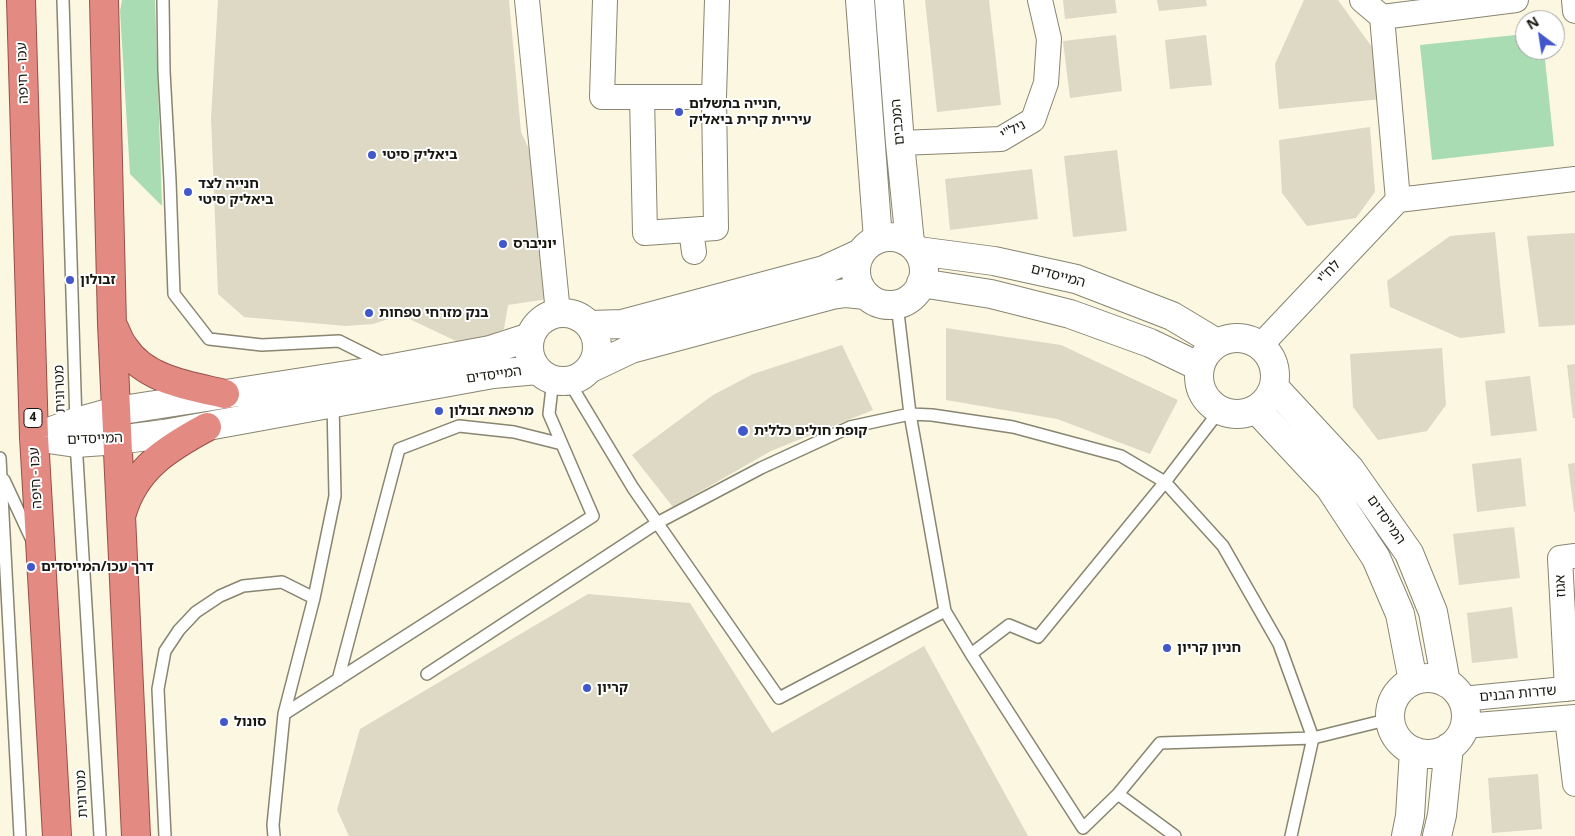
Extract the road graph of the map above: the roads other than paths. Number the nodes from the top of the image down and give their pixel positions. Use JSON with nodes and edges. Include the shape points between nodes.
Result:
{"nodes":[{"id":1,"x":21,"y":0,"type":"edge"},
{"id":2,"x":63,"y":0,"type":"edge"},
{"id":3,"x":104,"y":0,"type":"edge"},
{"id":4,"x":163,"y":0,"type":"edge"},
{"id":5,"x":527,"y":0,"type":"edge"},
{"id":6,"x":606,"y":0,"type":"edge"},
{"id":7,"x":717,"y":0,"type":"edge"},
{"id":8,"x":860,"y":0,"type":"edge"},
{"id":9,"x":889,"y":0,"type":"edge"},
{"id":10,"x":1040,"y":0,"type":"edge"},
{"id":11,"x":1362,"y":0,"type":"edge"},
{"id":12,"x":1516,"y":0,"type":"edge"},
{"id":13,"x":1574,"y":0,"type":"edge"},
{"id":14,"x":1575,"y":11,"type":"edge"},
{"id":15,"x":1382,"y":17,"type":"junction"},
{"id":16,"x":642,"y":97,"type":"junction"},
{"id":17,"x":714,"y":97,"type":"junction"},
{"id":18,"x":900,"y":143,"type":"junction"},
{"id":19,"x":1575,"y":179,"type":"edge"},
{"id":20,"x":1398,"y":200,"type":"junction"},
{"id":21,"x":870,"y":246,"type":"junction"},
{"id":22,"x":914,"y":247,"type":"junction"},
{"id":23,"x":921,"y":283,"type":"junction"},
{"id":24,"x":865,"y":294,"type":"junction"},
{"id":25,"x":896,"y":304,"type":"junction"},
{"id":26,"x":558,"y":313,"type":"junction"},
{"id":27,"x":112,"y":324,"type":"junction"},
{"id":28,"x":590,"y":326,"type":"junction"},
{"id":29,"x":530,"y":337,"type":"junction"},
{"id":30,"x":1217,"y":343,"type":"junction"},
{"id":31,"x":1260,"y":345,"type":"junction"},
{"id":32,"x":1200,"y":367,"type":"junction"},
{"id":33,"x":394,"y":368,"type":"junction"},
{"id":34,"x":562,"y":374,"type":"junction"},
{"id":35,"x":1274,"y":387,"type":"junction"},
{"id":36,"x":332,"y":391,"type":"junction"},
{"id":37,"x":225,"y":394,"type":"junction"},
{"id":38,"x":1256,"y":409,"type":"junction"},
{"id":39,"x":1220,"y":410,"type":"junction"},
{"id":40,"x":116,"y":411,"type":"junction"},
{"id":41,"x":910,"y":414,"type":"junction"},
{"id":42,"x":207,"y":427,"type":"junction"},
{"id":43,"x":76,"y":432,"type":"junction"},
{"id":44,"x":34,"y":437,"type":"junction"},
{"id":45,"x":118,"y":440,"type":"junction"},
{"id":46,"x":562,"y":444,"type":"junction"},
{"id":47,"x":0,"y":458,"type":"edge"},
{"id":48,"x":1,"y":474,"type":"edge"},
{"id":49,"x":1165,"y":482,"type":"junction"},
{"id":50,"x":120,"y":519,"type":"junction"},
{"id":51,"x":657,"y":523,"type":"junction"},
{"id":52,"x":1575,"y":556,"type":"edge"},
{"id":53,"x":41,"y":559,"type":"junction"},
{"id":54,"x":314,"y":598,"type":"junction"},
{"id":55,"x":945,"y":611,"type":"junction"},
{"id":56,"x":971,"y":654,"type":"junction"},
{"id":57,"x":427,"y":674,"type":"dead end"},
{"id":58,"x":338,"y":680,"type":"junction"},
{"id":59,"x":1413,"y":681,"type":"junction"},
{"id":60,"x":1571,"y":689,"type":"edge"},
{"id":61,"x":1454,"y":691,"type":"junction"},
{"id":62,"x":284,"y":714,"type":"junction"},
{"id":63,"x":1571,"y":717,"type":"edge"},
{"id":64,"x":1390,"y":719,"type":"junction"},
{"id":65,"x":1456,"y":736,"type":"junction"},
{"id":66,"x":1313,"y":738,"type":"junction"},
{"id":67,"x":1414,"y":751,"type":"junction"},
{"id":68,"x":1575,"y":784,"type":"edge"},
{"id":69,"x":1118,"y":794,"type":"junction"},
{"id":70,"x":20,"y":836,"type":"edge"},
{"id":71,"x":57,"y":836,"type":"edge"},
{"id":72,"x":100,"y":836,"type":"edge"},
{"id":73,"x":136,"y":836,"type":"edge"},
{"id":74,"x":165,"y":836,"type":"edge"},
{"id":75,"x":274,"y":836,"type":"edge"},
{"id":76,"x":1175,"y":836,"type":"edge"},
{"id":77,"x":1291,"y":836,"type":"edge"},
{"id":78,"x":1406,"y":836,"type":"edge"},
{"id":79,"x":1437,"y":836,"type":"edge"}],
"edges":[{"from":1,"to":44,"type":"highway","name":"עכו - חיפה","number":"4"},
{"from":2,"to":43,"type":"lane","name":"מטרונית"},
{"from":3,"to":27,"type":"highway"},
{"from":4,"to":33,"type":"lane","via":[[174,294],[209,339],[262,345],[338,341]]},
{"from":5,"to":26,"type":"street"},
{"from":6,"to":16,"type":"street","via":[[602,98]]},
{"from":7,"to":17,"type":"street"},
{"from":8,"to":21,"type":"street","name":"המכבים"},
{"from":9,"to":18,"type":"street","name":"המכבים"},
{"from":10,"to":18,"type":"street","name":"ניל\"י","via":[[1049,39],[1046,83],[1032,120],[1001,139]]},
{"from":11,"to":15,"type":"street"},
{"from":12,"to":15,"type":"street"},
{"from":13,"to":14,"type":"street"},
{"from":15,"to":20,"type":"street"},
{"from":16,"to":17,"type":"street"},
{"from":16,"to":17,"type":"street","via":[[645,233],[692,241],[716,228]]},
{"from":18,"to":22,"type":"street","name":"המכבים"},
{"from":19,"to":20,"type":"street"},
{"from":20,"to":31,"type":"street","name":"לח\"י"},
{"from":21,"to":22,"type":"street","via":[[895,237]]},
{"from":21,"to":24,"type":"street","via":[[856,263],[859,285]]},
{"from":21,"to":28,"type":"street","via":[[824,270],[622,324]]},
{"from":22,"to":23,"type":"street","via":[[922,261]]},
{"from":22,"to":30,"type":"street","name":"המייסדים","via":[[994,260],[1076,279],[1172,316]]},
{"from":23,"to":25,"type":"street","via":[[907,300]]},
{"from":23,"to":32,"type":"street","via":[[991,294],[1070,314],[1150,343]]},
{"from":24,"to":25,"type":"street","via":[[874,301]]},
{"from":24,"to":34,"type":"street","name":"המייסדים","via":[[832,295],[630,349]]},
{"from":25,"to":41,"type":"lane"},
{"from":26,"to":28,"type":"street","via":[[581,318]]},
{"from":26,"to":29,"type":"street","via":[[540,322]]},
{"from":27,"to":37,"type":"highway","via":[[124,348],[142,367],[186,385]]},
{"from":27,"to":40,"type":"highway"},
{"from":28,"to":34,"type":"street","via":[[597,347],[595,359]]},
{"from":29,"to":33,"type":"street","name":"המייסדים","via":[[490,350]]},
{"from":29,"to":34,"type":"street","via":[[530,355]]},
{"from":30,"to":31,"type":"street","via":[[1239,338]]},
{"from":30,"to":32,"type":"street","via":[[1209,349]]},
{"from":31,"to":35,"type":"street","via":[[1274,364]]},
{"from":32,"to":39,"type":"street","via":[[1199,380],[1203,392]]},
{"from":33,"to":36,"type":"street","name":"המייסדים"},
{"from":34,"to":36,"type":"street","name":"המייסדים","via":[[493,374]]},
{"from":34,"to":46,"type":"lane","via":[[549,414]]},
{"from":34,"to":51,"type":"lane"},
{"from":35,"to":38,"type":"street"},
{"from":35,"to":61,"type":"street","name":"המייסדים","via":[[1350,469],[1409,553],[1433,612]]},
{"from":36,"to":37,"type":"street","name":"המייסדים"},
{"from":36,"to":42,"type":"street","name":"המייסדים"},
{"from":36,"to":54,"type":"lane","via":[[335,496]]},
{"from":37,"to":40,"type":"street","name":"המייסדים"},
{"from":38,"to":39,"type":"street","via":[[1238,414]]},
{"from":38,"to":59,"type":"street","name":"המייסדים","via":[[1330,488],[1376,558],[1400,614]]},
{"from":39,"to":49,"type":"lane"},
{"from":40,"to":43,"type":"street","name":"המייסדים"},
{"from":40,"to":45,"type":"highway"},
{"from":41,"to":49,"type":"lane","via":[[1013,426],[1121,456]]},
{"from":41,"to":51,"type":"lane","via":[[850,427],[761,468]]},
{"from":41,"to":55,"type":"lane"},
{"from":42,"to":45,"type":"street","name":"המייסדים"},
{"from":42,"to":50,"type":"highway","via":[[167,450],[144,471],[132,487]]},
{"from":43,"to":44,"type":"street","name":"המייסדים"},
{"from":43,"to":45,"type":"street","name":"המייסדים"},
{"from":43,"to":72,"type":"lane","name":"מטרונית"},
{"from":44,"to":53,"type":"highway","name":"עכו - חיפה","number":"4"},
{"from":45,"to":50,"type":"highway"},
{"from":46,"to":58,"type":"lane","via":[[594,516]]},
{"from":46,"to":58,"type":"lane","via":[[514,432],[459,426],[399,449]]},
{"from":47,"to":48,"type":"lane"},
{"from":48,"to":53,"type":"lane"},
{"from":48,"to":70,"type":"lane"},
{"from":49,"to":56,"type":"lane","via":[[1038,637],[1009,625]]},
{"from":49,"to":66,"type":"lane","via":[[1223,546],[1278,644]]},
{"from":50,"to":73,"type":"highway"},
{"from":51,"to":55,"type":"lane","via":[[778,698]]},
{"from":51,"to":57,"type":"lane"},
{"from":52,"to":60,"type":"street","name":"אגוז","via":[[1560,558]]},
{"from":53,"to":71,"type":"highway","name":"עכו - חיפה","number":"4"},
{"from":54,"to":62,"type":"lane"},
{"from":54,"to":74,"type":"lane","via":[[282,582],[243,586],[196,612],[178,630],[165,651],[158,689]]},
{"from":55,"to":56,"type":"lane"},
{"from":56,"to":69,"type":"lane","via":[[1083,828]]},
{"from":58,"to":62,"type":"lane"},
{"from":59,"to":61,"type":"street","via":[[1436,679]]},
{"from":59,"to":64,"type":"street","via":[[1398,692]]},
{"from":60,"to":61,"type":"street","name":"שדרות הבנים"},
{"from":61,"to":65,"type":"street","via":[[1466,717]]},
{"from":62,"to":75,"type":"lane"},
{"from":63,"to":65,"type":"street","name":"שדרות הבנים"},
{"from":63,"to":68,"type":"street"},
{"from":64,"to":66,"type":"lane"},
{"from":64,"to":67,"type":"street","via":[[1397,738]]},
{"from":65,"to":67,"type":"street","via":[[1438,752]]},
{"from":65,"to":79,"type":"street"},
{"from":66,"to":69,"type":"lane","via":[[1160,743]]},
{"from":66,"to":77,"type":"lane"},
{"from":67,"to":78,"type":"street"},
{"from":69,"to":76,"type":"lane"}]}
